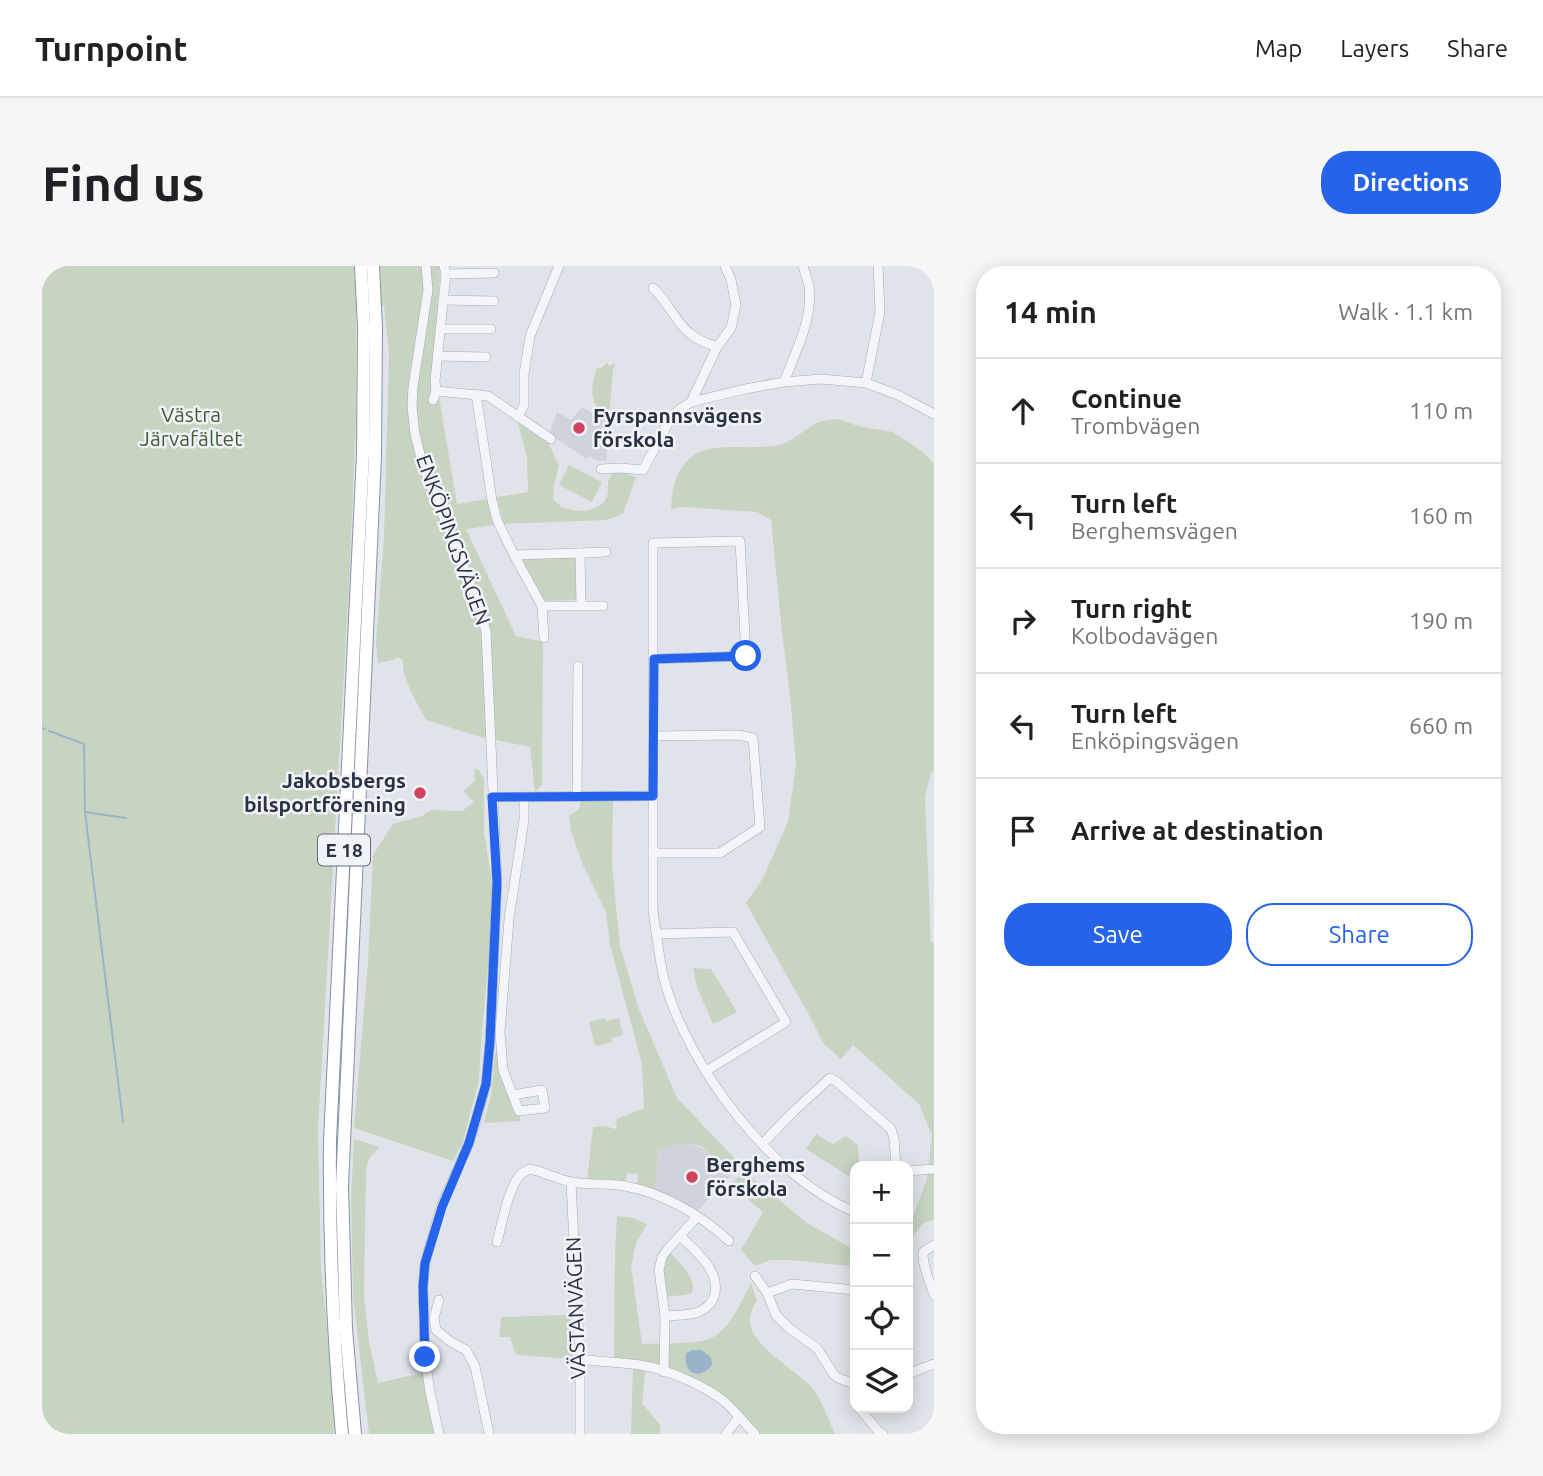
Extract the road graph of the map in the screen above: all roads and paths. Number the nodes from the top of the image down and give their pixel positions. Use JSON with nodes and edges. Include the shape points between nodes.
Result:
{"nodes":[{"id":1,"x":361,"y":266,"type":"edge"},
{"id":2,"x":373,"y":266,"type":"edge"},
{"id":3,"x":426,"y":266,"type":"edge"},
{"id":4,"x":559,"y":266,"type":"edge"},
{"id":5,"x":725,"y":266,"type":"edge"},
{"id":6,"x":803,"y":266,"type":"edge"},
{"id":7,"x":878,"y":266,"type":"edge"},
{"id":8,"x":445,"y":270,"type":"edge"},
{"id":9,"x":494,"y":273,"type":"dead end"},
{"id":10,"x":653,"y":288,"type":"dead end"},
{"id":11,"x":443,"y":300,"type":"junction"},
{"id":12,"x":494,"y":301,"type":"dead end"},
{"id":13,"x":440,"y":329,"type":"junction"},
{"id":14,"x":491,"y":329,"type":"dead end"},
{"id":15,"x":717,"y":347,"type":"junction"},
{"id":16,"x":437,"y":356,"type":"junction"},
{"id":17,"x":486,"y":357,"type":"dead end"},
{"id":18,"x":784,"y":382,"type":"junction"},
{"id":19,"x":866,"y":383,"type":"junction"},
{"id":20,"x":476,"y":394,"type":"junction"},
{"id":21,"x":691,"y":402,"type":"junction"},
{"id":22,"x":934,"y":414,"type":"edge"},
{"id":23,"x":518,"y":417,"type":"junction"},
{"id":24,"x":551,"y":439,"type":"dead end"},
{"id":25,"x":601,"y":469,"type":"dead end"},
{"id":26,"x":606,"y":552,"type":"dead end"},
{"id":27,"x":580,"y":553,"type":"junction"},
{"id":28,"x":514,"y":555,"type":"junction"},
{"id":29,"x":542,"y":606,"type":"junction"},
{"id":30,"x":581,"y":606,"type":"junction"},
{"id":31,"x":603,"y":606,"type":"dead end"},
{"id":32,"x":544,"y":638,"type":"dead end"},
{"id":33,"x":654,"y":659,"type":"junction"},
{"id":34,"x":578,"y":666,"type":"dead end"},
{"id":35,"x":653,"y":736,"type":"junction"},
{"id":36,"x":577,"y":796,"type":"junction"},
{"id":37,"x":653,"y":796,"type":"junction"},
{"id":38,"x":492,"y":797,"type":"junction"},
{"id":39,"x":524,"y":797,"type":"junction"},
{"id":40,"x":653,"y":853,"type":"junction"},
{"id":41,"x":656,"y":934,"type":"junction"},
{"id":42,"x":706,"y":1071,"type":"junction"},
{"id":43,"x":513,"y":1095,"type":"dead end"},
{"id":44,"x":762,"y":1144,"type":"junction"},
{"id":45,"x":896,"y":1161,"type":"edge"},
{"id":46,"x":934,"y":1169,"type":"edge"},
{"id":47,"x":913,"y":1171,"type":"edge"},
{"id":48,"x":571,"y":1182,"type":"junction"},
{"id":49,"x":850,"y":1209,"type":"edge"},
{"id":50,"x":697,"y":1217,"type":"junction"},
{"id":51,"x":680,"y":1236,"type":"junction"},
{"id":52,"x":729,"y":1241,"type":"dead end"},
{"id":53,"x":497,"y":1242,"type":"dead end"},
{"id":54,"x":934,"y":1245,"type":"edge"},
{"id":55,"x":755,"y":1276,"type":"dead end"},
{"id":56,"x":850,"y":1290,"type":"edge"},
{"id":57,"x":767,"y":1293,"type":"junction"},
{"id":58,"x":934,"y":1295,"type":"edge"},
{"id":59,"x":439,"y":1300,"type":"dead end"},
{"id":60,"x":665,"y":1316,"type":"junction"},
{"id":61,"x":580,"y":1359,"type":"junction"},
{"id":62,"x":934,"y":1364,"type":"edge"},
{"id":63,"x":913,"y":1371,"type":"edge"},
{"id":64,"x":664,"y":1372,"type":"junction"},
{"id":65,"x":850,"y":1385,"type":"edge"},
{"id":66,"x":863,"y":1413,"type":"edge"},
{"id":67,"x":739,"y":1417,"type":"junction"},
{"id":68,"x":342,"y":1434,"type":"edge"},
{"id":69,"x":355,"y":1434,"type":"edge"},
{"id":70,"x":439,"y":1434,"type":"edge"},
{"id":71,"x":489,"y":1434,"type":"edge"},
{"id":72,"x":580,"y":1434,"type":"edge"},
{"id":73,"x":726,"y":1434,"type":"edge"},
{"id":74,"x":755,"y":1434,"type":"edge"},
{"id":75,"x":883,"y":1434,"type":"edge"}],
"edges":[{"from":1,"to":68,"type":"highway","number":"E 18","via":[[363,454],[330,1140],[331,1281]]},
{"from":2,"to":69,"type":"highway","number":"E 18","via":[[375,456],[342,1175],[345,1317]]},
{"from":3,"to":38,"type":"street","name":"ENKÖPINGSVÄGEN","via":[[428,290],[412,407],[423,466],[486,631]]},
{"from":4,"to":23,"type":"street","via":[[530,336],[524,405]]},
{"from":5,"to":15,"type":"street","via":[[736,306],[731,328]]},
{"from":6,"to":18,"type":"street","via":[[808,308],[803,335]]},
{"from":7,"to":19,"type":"street","via":[[880,312]]},
{"from":8,"to":9,"type":"street"},
{"from":8,"to":11,"type":"street"},
{"from":10,"to":15,"type":"street","via":[[691,335]]},
{"from":11,"to":12,"type":"street"},
{"from":11,"to":13,"type":"street"},
{"from":13,"to":14,"type":"street"},
{"from":13,"to":16,"type":"street"},
{"from":15,"to":21,"type":"street"},
{"from":16,"to":17,"type":"street"},
{"from":16,"to":20,"type":"street","via":[[435,395]]},
{"from":18,"to":19,"type":"street"},
{"from":18,"to":21,"type":"street"},
{"from":19,"to":22,"type":"street"},
{"from":20,"to":23,"type":"street","via":[[488,396]]},
{"from":20,"to":28,"type":"street","via":[[492,500]]},
{"from":21,"to":25,"type":"street","via":[[672,416],[643,470]]},
{"from":23,"to":24,"type":"street"},
{"from":26,"to":27,"type":"street"},
{"from":27,"to":28,"type":"street"},
{"from":27,"to":30,"type":"street"},
{"from":28,"to":29,"type":"street"},
{"from":29,"to":30,"type":"street"},
{"from":29,"to":32,"type":"street"},
{"from":30,"to":31,"type":"street"},
{"from":33,"to":33,"type":"street","via":[[653,543],[740,541],[746,656]]},
{"from":33,"to":35,"type":"street"},
{"from":34,"to":36,"type":"street"},
{"from":35,"to":37,"type":"street"},
{"from":35,"to":40,"type":"street","via":[[753,738],[760,827],[720,853]]},
{"from":36,"to":37,"type":"street"},
{"from":36,"to":39,"type":"street"},
{"from":37,"to":40,"type":"street"},
{"from":38,"to":39,"type":"street"},
{"from":38,"to":70,"type":"street","name":"ENKÖPINGSVÄGEN","via":[[497,882],[486,1084],[469,1143],[433,1234],[423,1287],[425,1357]]},
{"from":39,"to":43,"type":"street","via":[[500,1032],[503,1070]]},
{"from":40,"to":41,"type":"street"},
{"from":41,"to":42,"type":"street","via":[[679,1020]]},
{"from":41,"to":42,"type":"street","via":[[733,932],[786,1022]]},
{"from":42,"to":44,"type":"street"},
{"from":44,"to":45,"type":"street","via":[[831,1078],[891,1129]]},
{"from":44,"to":49,"type":"street","via":[[797,1176]]},
{"from":46,"to":47,"type":"street"},
{"from":48,"to":50,"type":"street","via":[[652,1193]]},
{"from":48,"to":53,"type":"street","via":[[530,1169],[521,1173]]},
{"from":48,"to":61,"type":"street","name":"VÄSTANVÄGEN"},
{"from":50,"to":51,"type":"street"},
{"from":50,"to":52,"type":"street"},
{"from":51,"to":60,"type":"street","via":[[662,1257],[659,1270]]},
{"from":51,"to":60,"type":"street","via":[[708,1266],[715,1293],[707,1308]]},
{"from":54,"to":58,"type":"street","via":[[923,1252],[922,1261]]},
{"from":55,"to":57,"type":"street"},
{"from":56,"to":57,"type":"street","via":[[792,1284]]},
{"from":57,"to":65,"type":"street","via":[[776,1315],[817,1348],[834,1375]]},
{"from":59,"to":71,"type":"street","via":[[436,1330],[466,1350],[475,1366]]},
{"from":60,"to":64,"type":"street"},
{"from":61,"to":64,"type":"street"},
{"from":61,"to":72,"type":"street","name":"VÄSTANVÄGEN"},
{"from":62,"to":63,"type":"street"},
{"from":64,"to":67,"type":"street","via":[[706,1390]]},
{"from":66,"to":75,"type":"street"},
{"from":67,"to":73,"type":"street"},
{"from":67,"to":74,"type":"street"}]}
